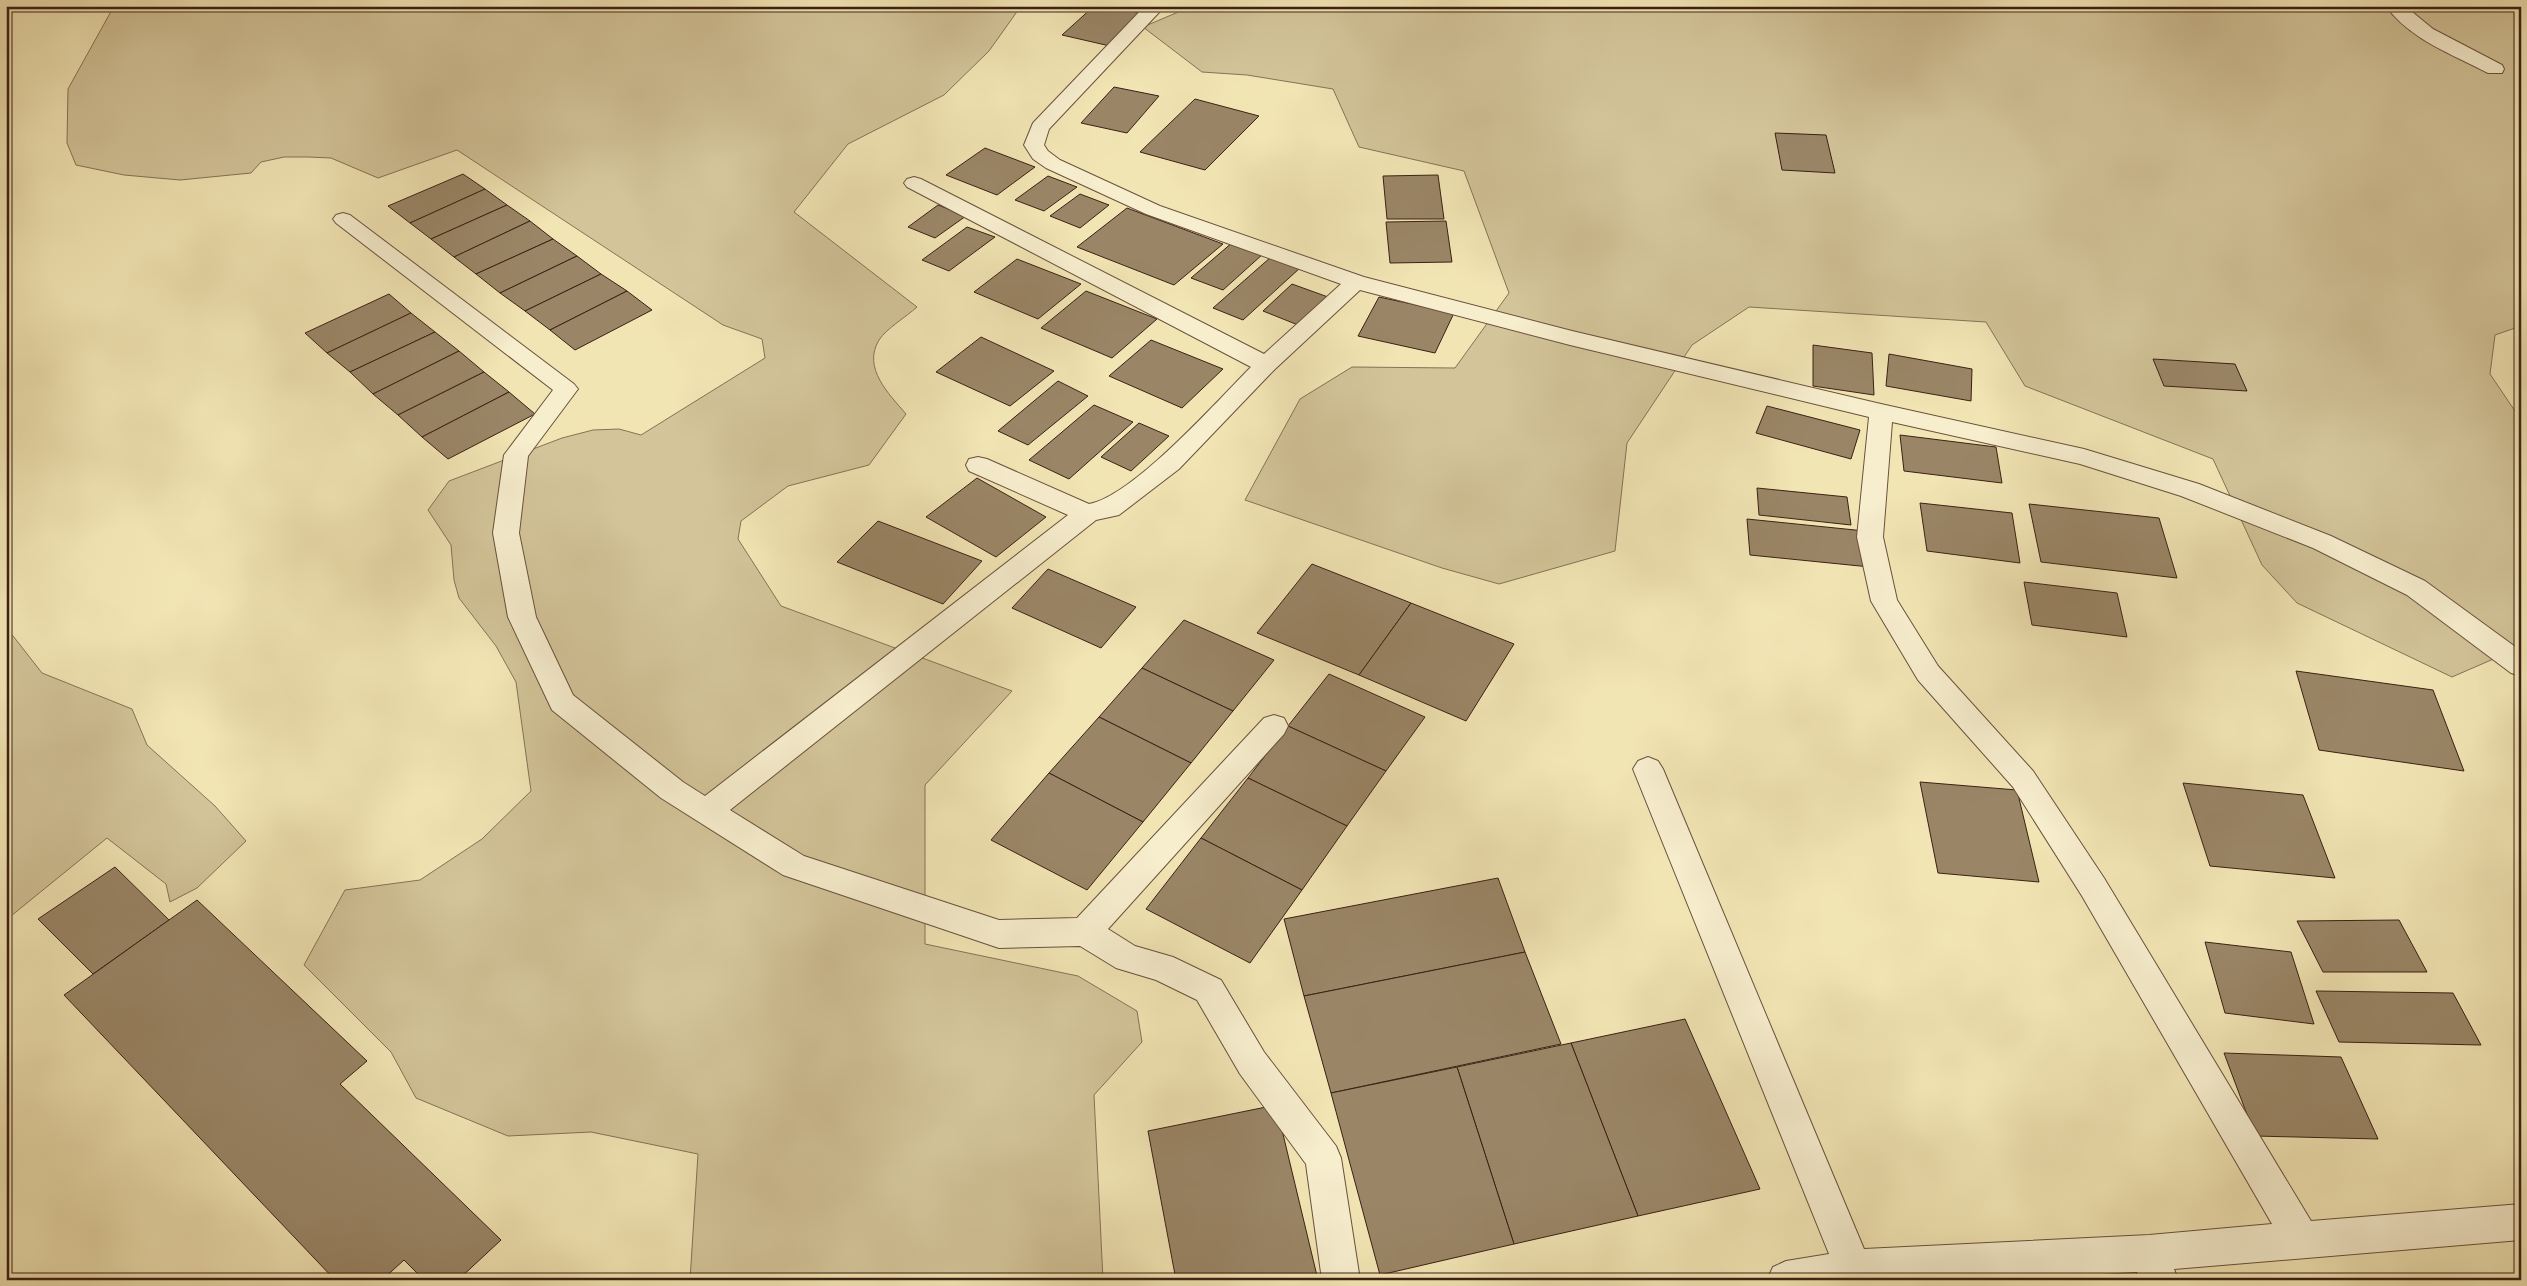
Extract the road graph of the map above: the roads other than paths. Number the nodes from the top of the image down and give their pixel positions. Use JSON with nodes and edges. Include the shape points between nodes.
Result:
{"nodes":[{"id":1,"x":1156,"y":6,"type":"edge"},
{"id":2,"x":2395,"y":6,"type":"edge"},
{"id":3,"x":2495,"y":69,"type":"dead end"},
{"id":4,"x":914,"y":183,"type":"dead end"},
{"id":5,"x":343,"y":219,"type":"dead end"},
{"id":6,"x":1356,"y":282,"type":"junction"},
{"id":7,"x":1266,"y":365,"type":"junction"},
{"id":8,"x":1881,"y":412,"type":"junction"},
{"id":9,"x":978,"y":465,"type":"dead end"},
{"id":10,"x":1088,"y":513,"type":"junction"},
{"id":11,"x":2521,"y":666,"type":"edge"},
{"id":12,"x":1274,"y":726,"type":"dead end"},
{"id":13,"x":1648,"y":769,"type":"dead end"},
{"id":14,"x":706,"y":812,"type":"junction"},
{"id":15,"x":1085,"y":932,"type":"junction"},
{"id":16,"x":2521,"y":1222,"type":"edge"},
{"id":17,"x":2301,"y":1240,"type":"junction"},
{"id":18,"x":2154,"y":1266,"type":"edge"},
{"id":19,"x":1853,"y":1268,"type":"junction"},
{"id":20,"x":1341,"y":1280,"type":"edge"},
{"id":21,"x":1786,"y":1280,"type":"edge"}],
"edges":[{"from":1,"to":6,"type":"street","via":[[1040,127],[1034,145],[1040,155],[1153,210]]},
{"from":2,"to":3,"type":"street","via":[[2401,15],[2431,34]]},
{"from":4,"to":7,"type":"street"},
{"from":5,"to":14,"type":"street","via":[[566,389],[516,455],[506,534],[522,617],[562,702],[672,790]]},
{"from":6,"to":7,"type":"street"},
{"from":6,"to":8,"type":"street","via":[[1570,338]]},
{"from":7,"to":10,"type":"street","via":[[1170,462],[1110,509]]},
{"from":8,"to":11,"type":"street","via":[[2084,457],[2190,490],[2322,542],[2416,588]]},
{"from":8,"to":17,"type":"street","via":[[1870,537],[1884,601],[1928,673],[2028,788],[2093,887]]},
{"from":9,"to":10,"type":"street"},
{"from":10,"to":14,"type":"street"},
{"from":12,"to":15,"type":"street"},
{"from":13,"to":19,"type":"street"},
{"from":14,"to":15,"type":"street","via":[[794,866],[999,934]]},
{"from":15,"to":20,"type":"street","via":[[1128,958],[1162,967],[1209,990],[1252,1063],[1323,1158]]},
{"from":16,"to":17,"type":"street"},
{"from":17,"to":18,"type":"street"},
{"from":18,"to":19,"type":"street"},
{"from":19,"to":21,"type":"street"}]}
